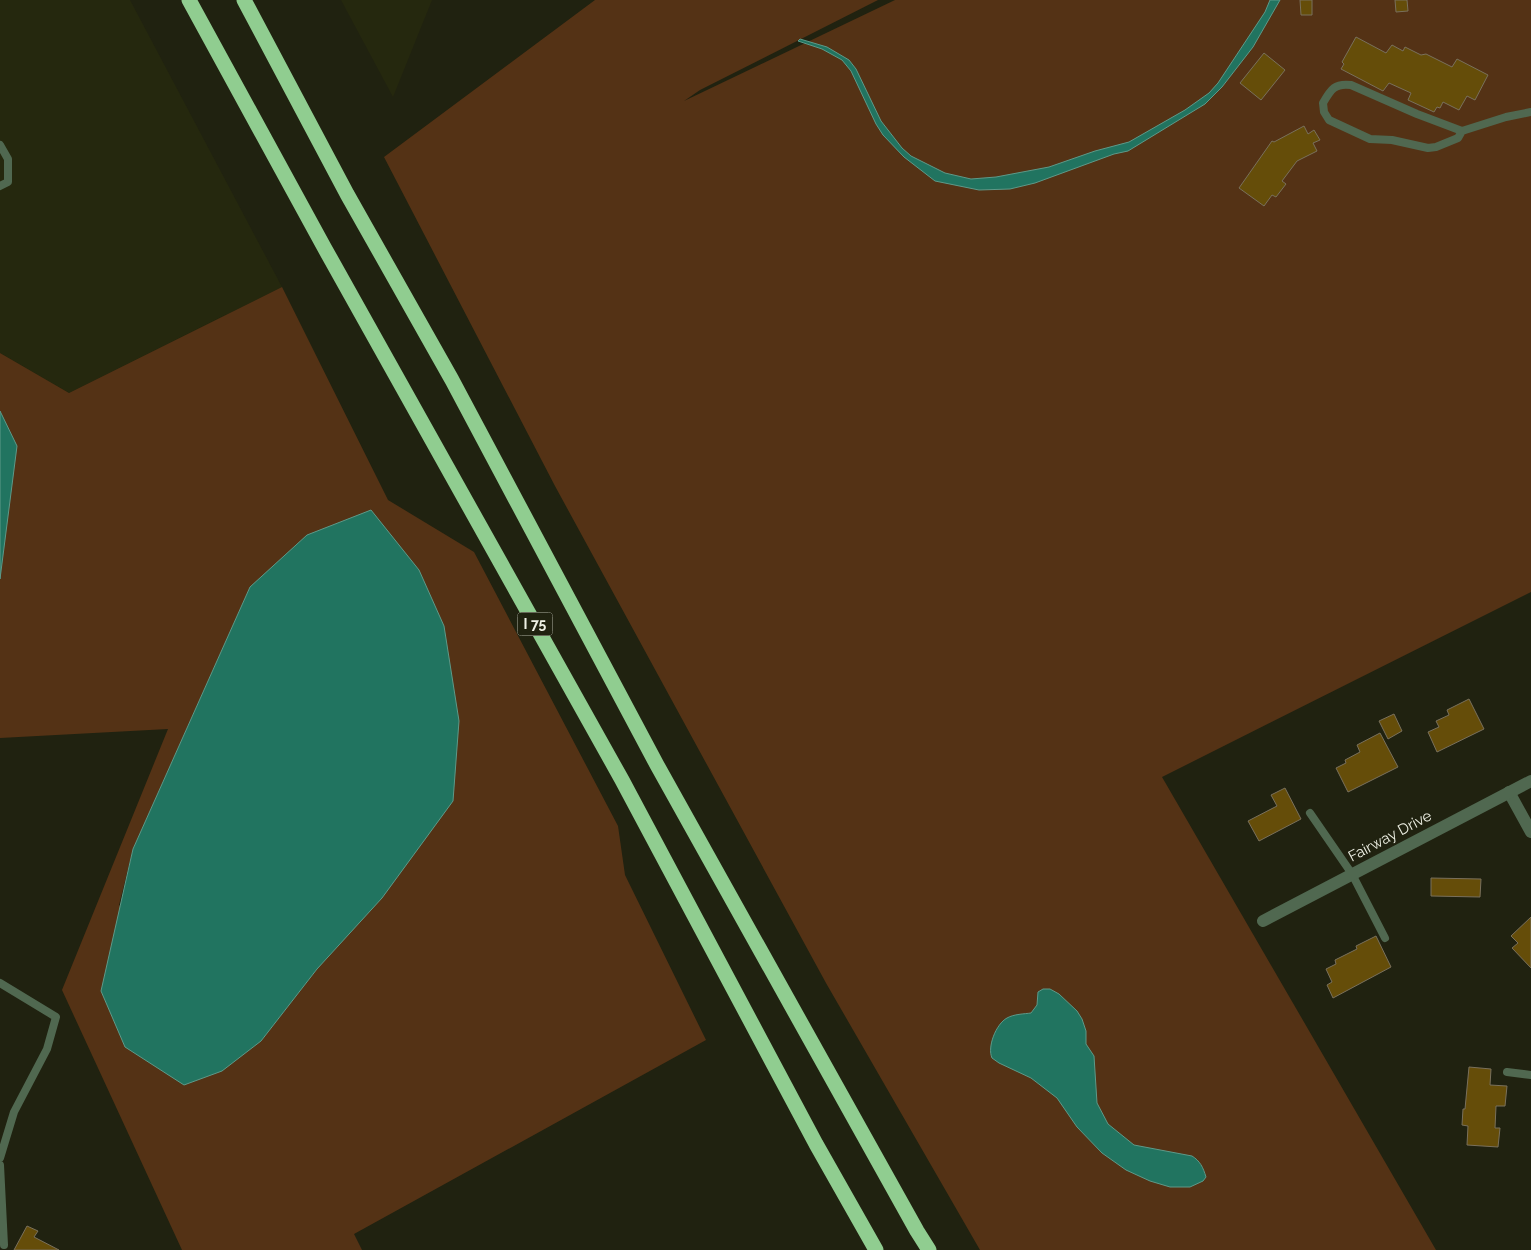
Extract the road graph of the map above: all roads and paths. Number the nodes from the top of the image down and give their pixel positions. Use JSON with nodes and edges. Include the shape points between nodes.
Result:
{"nodes":[{"id":1,"x":189,"y":0,"type":"edge"},
{"id":2,"x":244,"y":0,"type":"edge"},
{"id":3,"x":1531,"y":112,"type":"edge"},
{"id":4,"x":1462,"y":131,"type":"junction"},
{"id":5,"x":0,"y":145,"type":"edge"},
{"id":6,"x":0,"y":186,"type":"edge"},
{"id":7,"x":1531,"y":781,"type":"edge"},
{"id":8,"x":1509,"y":792,"type":"junction"},
{"id":9,"x":1310,"y":814,"type":"dead end"},
{"id":10,"x":1531,"y":832,"type":"edge"},
{"id":11,"x":1352,"y":874,"type":"junction"},
{"id":12,"x":1263,"y":921,"type":"dead end"},
{"id":13,"x":1385,"y":938,"type":"dead end"},
{"id":14,"x":0,"y":983,"type":"edge"},
{"id":15,"x":1507,"y":1072,"type":"dead end"},
{"id":16,"x":1531,"y":1075,"type":"edge"},
{"id":17,"x":0,"y":1158,"type":"edge"},
{"id":18,"x":0,"y":1165,"type":"edge"},
{"id":19,"x":4,"y":1245,"type":"dead end"},
{"id":20,"x":876,"y":1250,"type":"edge"},
{"id":21,"x":929,"y":1250,"type":"edge"}],
"edges":[{"from":1,"to":20,"type":"highway","number":"I 75","via":[[622,780]]},
{"from":2,"to":21,"type":"highway","number":"I 75","via":[[667,782]]},
{"from":3,"to":4,"type":"lane"},
{"from":4,"to":4,"type":"lane","via":[[1351,85],[1341,84],[1331,90],[1323,103],[1329,120],[1370,140],[1392,140],[1428,148],[1458,138]]},
{"from":5,"to":6,"type":"lane","via":[[8,159],[8,182]]},
{"from":7,"to":8,"type":"street","name":"Fairway Drive"},
{"from":8,"to":10,"type":"street"},
{"from":8,"to":11,"type":"street","name":"Fairway Drive"},
{"from":9,"to":11,"type":"lane"},
{"from":11,"to":12,"type":"street","name":"Fairway Drive"},
{"from":11,"to":13,"type":"lane"},
{"from":14,"to":17,"type":"lane","via":[[56,1017],[47,1049],[14,1112]]},
{"from":15,"to":16,"type":"lane"},
{"from":18,"to":19,"type":"lane"}]}
